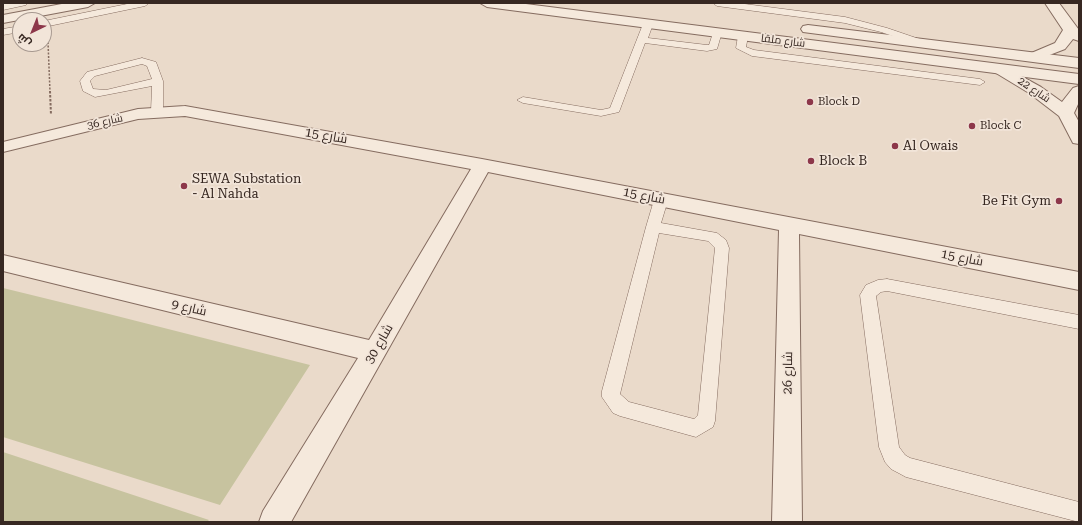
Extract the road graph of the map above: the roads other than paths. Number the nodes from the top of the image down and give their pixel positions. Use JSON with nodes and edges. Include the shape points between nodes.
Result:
{"nodes":[{"id":1,"x":23,"y":3,"type":"edge"},
{"id":2,"x":88,"y":3,"type":"edge"},
{"id":3,"x":145,"y":3,"type":"edge"},
{"id":4,"x":487,"y":3,"type":"edge"},
{"id":5,"x":717,"y":3,"type":"edge"},
{"id":6,"x":1052,"y":3,"type":"edge"},
{"id":7,"x":3,"y":7,"type":"edge"},
{"id":8,"x":3,"y":19,"type":"edge"},
{"id":9,"x":52,"y":23,"type":"edge"},
{"id":10,"x":648,"y":24,"type":"junction"},
{"id":11,"x":798,"y":28,"type":"dead end"},
{"id":12,"x":717,"y":32,"type":"junction"},
{"id":13,"x":1074,"y":33,"type":"edge"},
{"id":14,"x":743,"y":36,"type":"junction"},
{"id":15,"x":642,"y":40,"type":"junction"},
{"id":16,"x":922,"y":43,"type":"junction"},
{"id":17,"x":1034,"y":57,"type":"junction"},
{"id":18,"x":1079,"y":63,"type":"edge"},
{"id":19,"x":1001,"y":70,"type":"junction"},
{"id":20,"x":1079,"y":79,"type":"edge"},
{"id":21,"x":158,"y":81,"type":"junction"},
{"id":22,"x":980,"y":82,"type":"dead end"},
{"id":23,"x":1079,"y":91,"type":"edge"},
{"id":24,"x":523,"y":100,"type":"dead end"},
{"id":25,"x":157,"y":112,"type":"junction"},
{"id":26,"x":1066,"y":113,"type":"junction"},
{"id":27,"x":209,"y":115,"type":"joint"},
{"id":28,"x":1079,"y":138,"type":"edge"},
{"id":29,"x":3,"y":147,"type":"edge"},
{"id":30,"x":482,"y":165,"type":"junction"},
{"id":31,"x":660,"y":200,"type":"junction"},
{"id":32,"x":789,"y":224,"type":"junction"},
{"id":33,"x":654,"y":227,"type":"junction"},
{"id":34,"x":3,"y":264,"type":"edge"},
{"id":35,"x":1077,"y":284,"type":"edge"},
{"id":36,"x":1079,"y":322,"type":"edge"},
{"id":37,"x":375,"y":352,"type":"junction"},
{"id":38,"x":1079,"y":512,"type":"edge"},
{"id":39,"x":274,"y":522,"type":"edge"},
{"id":40,"x":787,"y":522,"type":"edge"}],
"edges":[{"from":1,"to":7,"type":"lane"},
{"from":2,"to":8,"type":"street"},
{"from":3,"to":9,"type":"lane"},
{"from":4,"to":10,"type":"street","name":"شارع ملقا"},
{"from":5,"to":16,"type":"lane","via":[[845,20]]},
{"from":6,"to":13,"type":"street"},
{"from":10,"to":12,"type":"street","name":"شارع ملقا"},
{"from":10,"to":15,"type":"lane"},
{"from":11,"to":16,"type":"street","name":"شارع ملقا"},
{"from":12,"to":14,"type":"street","name":"شارع ملقا"},
{"from":12,"to":15,"type":"lane","via":[[713,47],[707,48]]},
{"from":13,"to":17,"type":"street","via":[[1060,46]]},
{"from":14,"to":19,"type":"street","name":"شارع ملقا"},
{"from":14,"to":22,"type":"lane","via":[[741,48],[752,53]]},
{"from":15,"to":24,"type":"lane","via":[[616,108],[611,112]]},
{"from":16,"to":17,"type":"street","name":"شارع ملقا"},
{"from":17,"to":18,"type":"street","name":"شارع ملقا"},
{"from":19,"to":20,"type":"street","name":"شارع ملقا"},
{"from":19,"to":26,"type":"street","name":"شارع 22","via":[[1035,90]]},
{"from":21,"to":21,"type":"lane","via":[[152,64],[142,61],[95,72],[85,81],[88,91],[100,94]]},
{"from":21,"to":25,"type":"lane"},
{"from":23,"to":26,"type":"street","name":"شارع 22","via":[[1072,98]]},
{"from":25,"to":27,"type":"street","name":"شارع 36","via":[[185,111]]},
{"from":25,"to":29,"type":"street","name":"شارع 36"},
{"from":26,"to":28,"type":"street","name":"شارع 22"},
{"from":27,"to":30,"type":"street","name":"شارع 15"},
{"from":30,"to":31,"type":"street","name":"شارع 15"},
{"from":30,"to":37,"type":"street","name":"شارع 30"},
{"from":31,"to":32,"type":"street","name":"شارع 15"},
{"from":31,"to":33,"type":"lane"},
{"from":32,"to":35,"type":"street","name":"شارع 15"},
{"from":32,"to":40,"type":"street","name":"شارع 26"},
{"from":33,"to":33,"type":"lane","via":[[611,396],[620,407],[627,410],[696,428],[706,421],[707,415],[722,248],[712,237]]},
{"from":34,"to":37,"type":"street","name":"شارع 9"},
{"from":36,"to":38,"type":"lane","via":[[887,285],[878,286],[868,294],[889,447],[898,462],[906,467]]},
{"from":37,"to":39,"type":"street","name":"شارع 30"}]}
